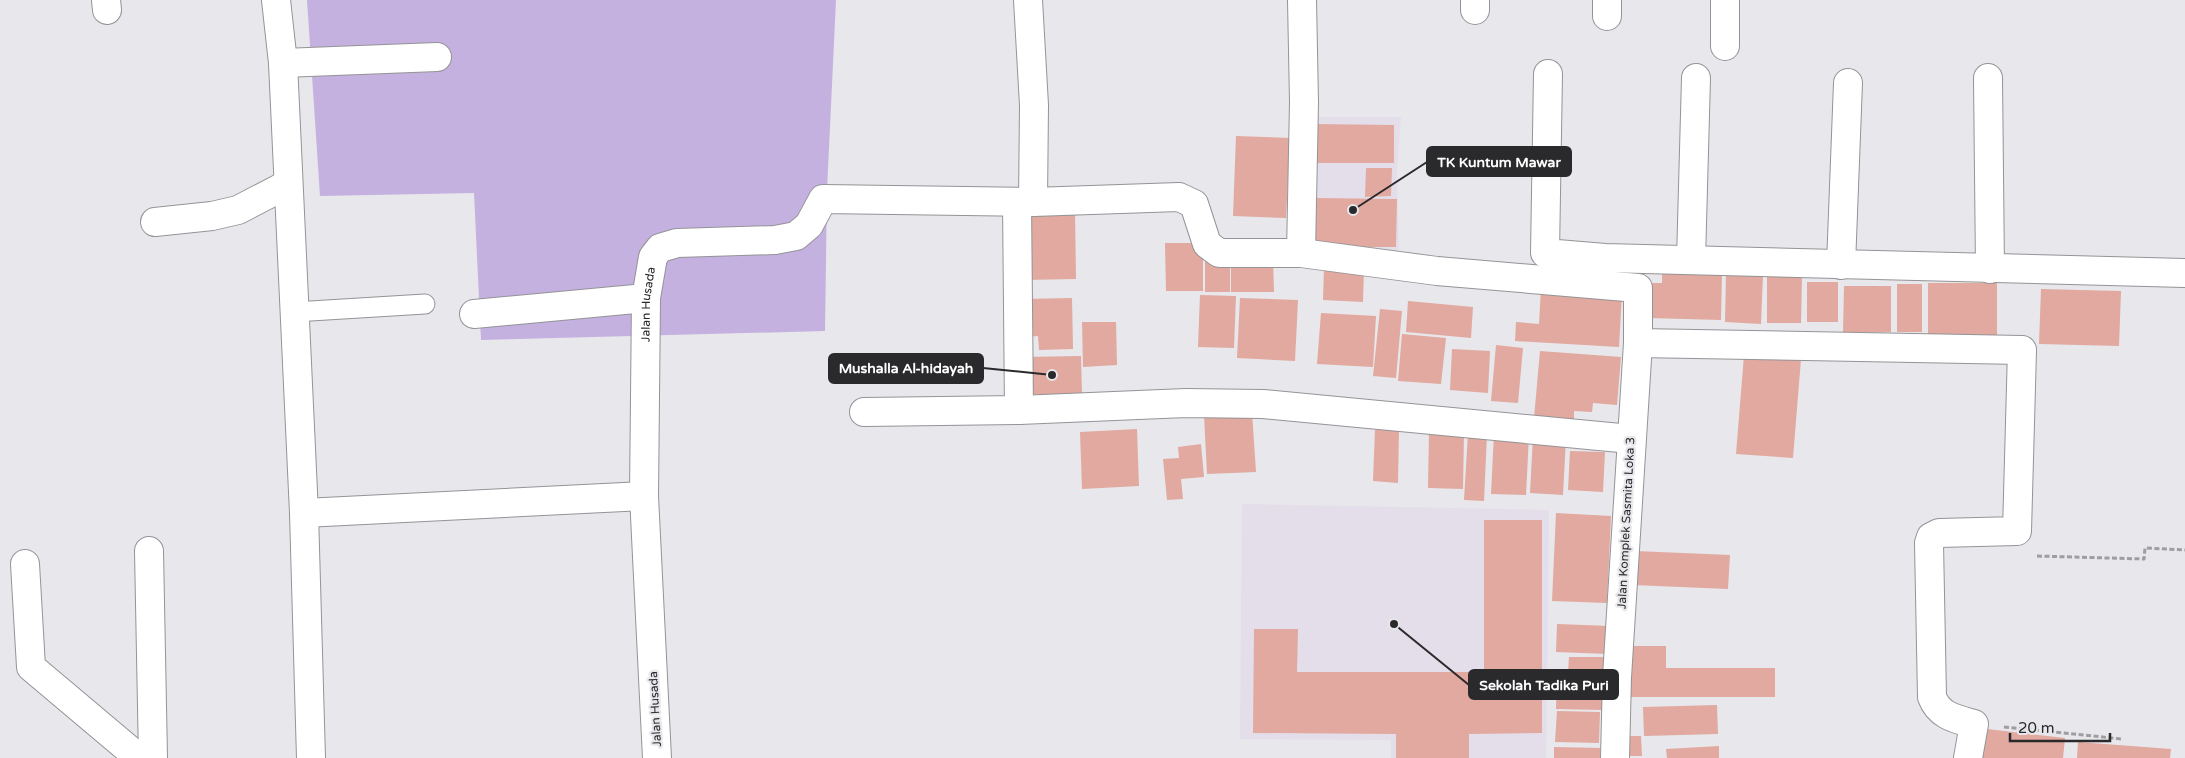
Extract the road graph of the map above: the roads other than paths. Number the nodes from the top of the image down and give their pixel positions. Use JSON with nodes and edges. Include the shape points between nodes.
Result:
{"nodes":[{"id":1,"x":276,"y":0,"type":"edge"},
{"id":2,"x":1028,"y":0,"type":"edge"},
{"id":3,"x":1302,"y":0,"type":"edge"},
{"id":4,"x":1725,"y":0,"type":"edge"},
{"id":5,"x":1725,"y":46,"type":"dead end"},
{"id":6,"x":438,"y":56,"type":"dead end"},
{"id":7,"x":283,"y":63,"type":"junction"},
{"id":8,"x":1548,"y":74,"type":"dead end"},
{"id":9,"x":1696,"y":78,"type":"dead end"},
{"id":10,"x":1988,"y":78,"type":"dead end"},
{"id":11,"x":1848,"y":83,"type":"dead end"},
{"id":12,"x":288,"y":184,"type":"junction"},
{"id":13,"x":1025,"y":202,"type":"junction"},
{"id":14,"x":154,"y":222,"type":"dead end"},
{"id":15,"x":1301,"y":253,"type":"junction"},
{"id":16,"x":1691,"y":260,"type":"junction"},
{"id":17,"x":1841,"y":265,"type":"junction"},
{"id":18,"x":1990,"y":268,"type":"junction"},
{"id":19,"x":2185,"y":273,"type":"edge"},
{"id":20,"x":646,"y":298,"type":"junction"},
{"id":21,"x":425,"y":304,"type":"dead end"},
{"id":22,"x":294,"y":312,"type":"junction"},
{"id":23,"x":474,"y":314,"type":"dead end"},
{"id":24,"x":1638,"y":343,"type":"junction"},
{"id":25,"x":1019,"y":410,"type":"junction"},
{"id":26,"x":864,"y":412,"type":"dead end"},
{"id":27,"x":1631,"y":439,"type":"junction"},
{"id":28,"x":644,"y":496,"type":"junction"},
{"id":29,"x":304,"y":513,"type":"junction"},
{"id":30,"x":149,"y":551,"type":"dead end"},
{"id":31,"x":25,"y":564,"type":"dead end"},
{"id":32,"x":139,"y":758,"type":"edge"},
{"id":33,"x":153,"y":758,"type":"edge"},
{"id":34,"x":311,"y":758,"type":"edge"},
{"id":35,"x":657,"y":758,"type":"edge"},
{"id":36,"x":1615,"y":758,"type":"edge"},
{"id":37,"x":1968,"y":758,"type":"edge"}],
"edges":[{"from":1,"to":7,"type":"street"},
{"from":2,"to":13,"type":"street","via":[[1034,106]]},
{"from":3,"to":15,"type":"street"},
{"from":4,"to":5,"type":"street"},
{"from":6,"to":7,"type":"street"},
{"from":7,"to":12,"type":"street"},
{"from":8,"to":16,"type":"street","via":[[1546,253]]},
{"from":9,"to":16,"type":"street"},
{"from":10,"to":18,"type":"street"},
{"from":11,"to":17,"type":"street"},
{"from":12,"to":14,"type":"street","via":[[238,210]]},
{"from":12,"to":22,"type":"street"},
{"from":13,"to":15,"type":"street","via":[[1179,197],[1194,204],[1207,244],[1218,253]]},
{"from":13,"to":20,"type":"street","name":"Jalan Husada","via":[[823,200],[809,225],[796,236],[775,240],[677,243],[660,248],[654,257]]},
{"from":13,"to":25,"type":"street"},
{"from":15,"to":24,"type":"street","name":"Jalan Komplek Sasmita Loka 3","via":[[1437,271],[1638,288]]},
{"from":16,"to":17,"type":"street"},
{"from":17,"to":18,"type":"street"},
{"from":18,"to":19,"type":"street"},
{"from":20,"to":23,"type":"street"},
{"from":20,"to":28,"type":"street","name":"Jalan Husada"},
{"from":21,"to":22,"type":"lane"},
{"from":22,"to":29,"type":"street"},
{"from":24,"to":27,"type":"street","name":"Jalan Komplek Sasmita Loka 3"},
{"from":24,"to":37,"type":"street","via":[[2022,350],[2017,531],[1939,532],[1931,537],[1929,543],[1932,696],[1935,705],[1946,715],[1974,724]]},
{"from":25,"to":26,"type":"street"},
{"from":25,"to":27,"type":"street","via":[[1186,403],[1263,404]]},
{"from":27,"to":36,"type":"street","name":"Jalan Komplek Sasmita Loka 3"},
{"from":28,"to":29,"type":"street"},
{"from":28,"to":35,"type":"street","name":"Jalan Husada"},
{"from":29,"to":34,"type":"street"},
{"from":30,"to":33,"type":"street"},
{"from":31,"to":32,"type":"street","via":[[31,667]]}]}
